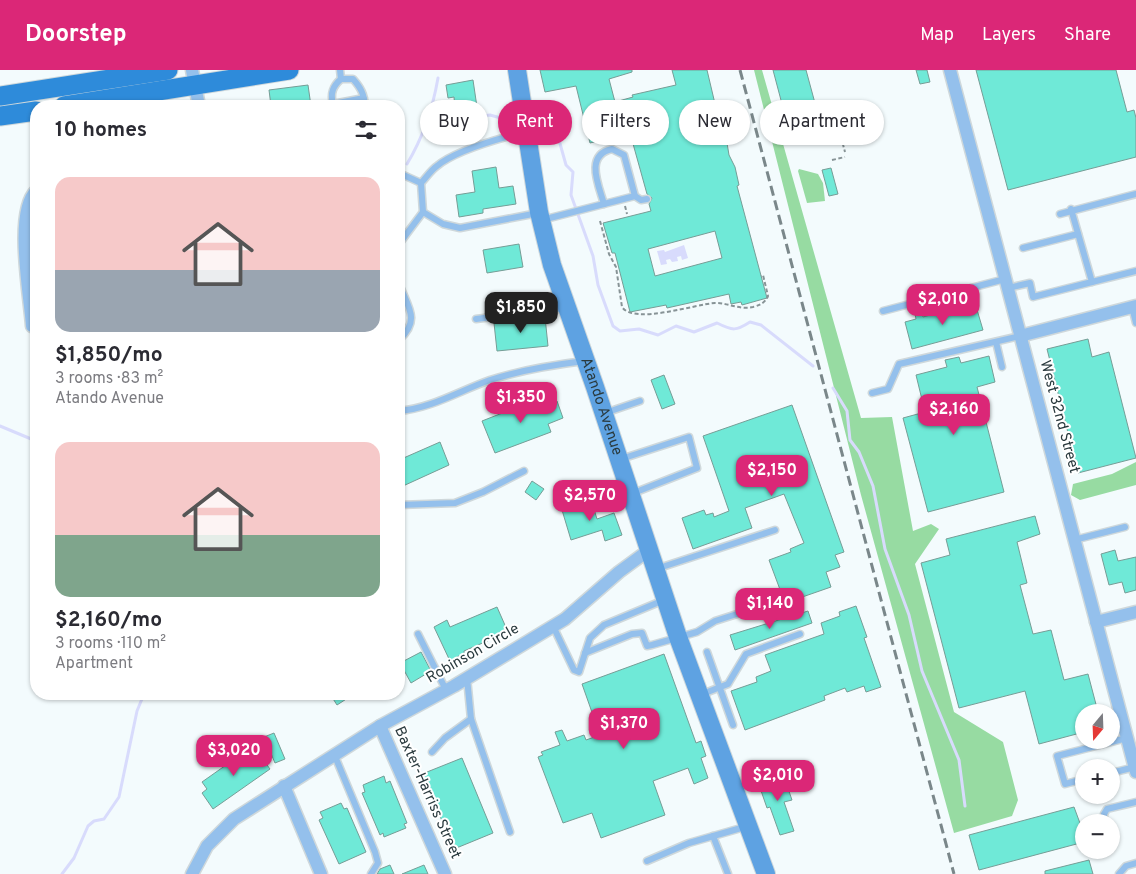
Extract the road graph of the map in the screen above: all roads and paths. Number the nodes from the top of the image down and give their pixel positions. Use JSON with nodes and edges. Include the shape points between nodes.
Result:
{"nodes":[{"id":1,"x":168,"y":70,"type":"edge"},
{"id":2,"x":289,"y":70,"type":"edge"},
{"id":3,"x":340,"y":70,"type":"edge"},
{"id":4,"x":517,"y":70,"type":"edge"},
{"id":5,"x":950,"y":70,"type":"edge"},
{"id":6,"x":193,"y":78,"type":"edge"},
{"id":7,"x":341,"y":79,"type":"junction"},
{"id":8,"x":0,"y":96,"type":"edge"},
{"id":9,"x":364,"y":98,"type":"joint"},
{"id":10,"x":92,"y":100,"type":"edge"},
{"id":11,"x":198,"y":100,"type":"edge"},
{"id":12,"x":332,"y":100,"type":"edge"},
{"id":13,"x":355,"y":100,"type":"edge"},
{"id":14,"x":521,"y":100,"type":"edge"},
{"id":15,"x":30,"y":112,"type":"edge"},
{"id":16,"x":0,"y":116,"type":"edge"},
{"id":17,"x":498,"y":139,"type":"edge"},
{"id":18,"x":528,"y":145,"type":"edge"},
{"id":19,"x":843,"y":145,"type":"edge"},
{"id":20,"x":845,"y":152,"type":"dead end"},
{"id":21,"x":845,"y":157,"type":"dead end"},
{"id":22,"x":832,"y":160,"type":"dead end"},
{"id":23,"x":405,"y":176,"type":"edge"},
{"id":24,"x":421,"y":183,"type":"junction"},
{"id":25,"x":1136,"y":194,"type":"edge"},
{"id":26,"x":635,"y":196,"type":"junction"},
{"id":27,"x":647,"y":199,"type":"dead end"},
{"id":28,"x":30,"y":200,"type":"edge"},
{"id":29,"x":604,"y":204,"type":"junction"},
{"id":30,"x":1071,"y":209,"type":"junction"},
{"id":31,"x":423,"y":212,"type":"junction"},
{"id":32,"x":1060,"y":214,"type":"dead end"},
{"id":33,"x":540,"y":217,"type":"junction"},
{"id":34,"x":600,"y":220,"type":"dead end"},
{"id":35,"x":1078,"y":234,"type":"junction"},
{"id":36,"x":405,"y":236,"type":"edge"},
{"id":37,"x":1024,"y":248,"type":"dead end"},
{"id":38,"x":1136,"y":271,"type":"edge"},
{"id":39,"x":761,"y":276,"type":"dead end"},
{"id":40,"x":1092,"y":282,"type":"junction"},
{"id":41,"x":1007,"y":284,"type":"junction"},
{"id":42,"x":405,"y":300,"type":"edge"},
{"id":43,"x":30,"y":304,"type":"edge"},
{"id":44,"x":1134,"y":306,"type":"edge"},
{"id":45,"x":566,"y":308,"type":"junction"},
{"id":46,"x":883,"y":311,"type":"dead end"},
{"id":47,"x":476,"y":319,"type":"dead end"},
{"id":48,"x":1136,"y":323,"type":"edge"},
{"id":49,"x":405,"y":333,"type":"edge"},
{"id":50,"x":1020,"y":336,"type":"junction"},
{"id":51,"x":996,"y":342,"type":"junction"},
{"id":52,"x":586,"y":361,"type":"junction"},
{"id":53,"x":1002,"y":367,"type":"dead end"},
{"id":54,"x":872,"y":393,"type":"dead end"},
{"id":55,"x":640,"y":401,"type":"dead end"},
{"id":56,"x":405,"y":411,"type":"edge"},
{"id":57,"x":604,"y":413,"type":"junction"},
{"id":58,"x":619,"y":460,"type":"junction"},
{"id":59,"x":524,"y":471,"type":"dead end"},
{"id":60,"x":630,"y":494,"type":"junction"},
{"id":61,"x":405,"y":504,"type":"edge"},
{"id":62,"x":1125,"y":527,"type":"dead end"},
{"id":63,"x":775,"y":530,"type":"dead end"},
{"id":64,"x":1074,"y":540,"type":"junction"},
{"id":65,"x":649,"y":550,"type":"junction"},
{"id":66,"x":655,"y":570,"type":"junction"},
{"id":67,"x":665,"y":600,"type":"junction"},
{"id":68,"x":759,"y":607,"type":"dead end"},
{"id":69,"x":1136,"y":612,"type":"edge"},
{"id":70,"x":1096,"y":622,"type":"junction"},
{"id":71,"x":553,"y":626,"type":"junction"},
{"id":72,"x":418,"y":634,"type":"dead end"},
{"id":73,"x":800,"y":634,"type":"dead end"},
{"id":74,"x":678,"y":637,"type":"junction"},
{"id":75,"x":707,"y":652,"type":"dead end"},
{"id":76,"x":585,"y":653,"type":"junction"},
{"id":77,"x":467,"y":678,"type":"junction"},
{"id":78,"x":719,"y":688,"type":"junction"},
{"id":79,"x":446,"y":690,"type":"junction"},
{"id":80,"x":699,"y":696,"type":"junction"},
{"id":81,"x":471,"y":719,"type":"junction"},
{"id":82,"x":733,"y":725,"type":"dead end"},
{"id":83,"x":380,"y":726,"type":"junction"},
{"id":84,"x":1127,"y":738,"type":"junction"},
{"id":85,"x":432,"y":752,"type":"dead end"},
{"id":86,"x":334,"y":754,"type":"junction"},
{"id":87,"x":1135,"y":769,"type":"edge"},
{"id":88,"x":1120,"y":771,"type":"edge"},
{"id":89,"x":1075,"y":782,"type":"edge"},
{"id":90,"x":284,"y":786,"type":"junction"},
{"id":91,"x":1136,"y":802,"type":"edge"},
{"id":92,"x":1104,"y":814,"type":"edge"},
{"id":93,"x":749,"y":825,"type":"junction"},
{"id":94,"x":510,"y":832,"type":"dead end"},
{"id":95,"x":714,"y":836,"type":"junction"},
{"id":96,"x":647,"y":861,"type":"dead end"},
{"id":97,"x":1136,"y":862,"type":"edge"},
{"id":98,"x":192,"y":874,"type":"edge"},
{"id":99,"x":321,"y":874,"type":"edge"},
{"id":100,"x":370,"y":874,"type":"edge"},
{"id":101,"x":445,"y":874,"type":"edge"},
{"id":102,"x":728,"y":874,"type":"edge"},
{"id":103,"x":766,"y":874,"type":"edge"},
{"id":104,"x":1118,"y":874,"type":"edge"}],
"edges":[{"from":1,"to":8,"type":"main road"},
{"from":2,"to":6,"type":"main road"},
{"from":3,"to":7,"type":"lane"},
{"from":4,"to":14,"type":"main road","name":"Atando Avenue"},
{"from":5,"to":41,"type":"street","name":"West 32nd Street"},
{"from":6,"to":10,"type":"main road"},
{"from":6,"to":11,"type":"street"},
{"from":7,"to":9,"type":"lane","via":[[353,79]]},
{"from":7,"to":12,"type":"lane","via":[[332,90]]},
{"from":9,"to":13,"type":"lane"},
{"from":15,"to":16,"type":"main road"},
{"from":17,"to":24,"type":"lane","via":[[437,166]]},
{"from":18,"to":33,"type":"main road","name":"Atando Avenue"},
{"from":19,"to":20,"type":"path"},
{"from":21,"to":22,"type":"path"},
{"from":23,"to":24,"type":"lane"},
{"from":24,"to":31,"type":"lane"},
{"from":25,"to":30,"type":"lane"},
{"from":26,"to":27,"type":"lane"},
{"from":26,"to":29,"type":"lane"},
{"from":26,"to":29,"type":"lane","via":[[624,156],[617,150],[608,150],[598,156],[595,168]]},
{"from":28,"to":43,"type":"street","via":[[24,236]]},
{"from":29,"to":33,"type":"lane"},
{"from":30,"to":32,"type":"lane"},
{"from":30,"to":35,"type":"lane"},
{"from":31,"to":33,"type":"lane","via":[[443,224],[460,228]]},
{"from":31,"to":36,"type":"lane"},
{"from":33,"to":45,"type":"main road","name":"Atando Avenue"},
{"from":34,"to":39,"type":"path","via":[[616,268],[622,307],[631,314],[680,311],[714,303],[740,308],[756,306],[765,302],[768,296]]},
{"from":35,"to":37,"type":"lane"},
{"from":35,"to":40,"type":"lane"},
{"from":38,"to":40,"type":"lane"},
{"from":40,"to":41,"type":"lane","via":[[1033,298],[1030,284]]},
{"from":41,"to":46,"type":"lane"},
{"from":41,"to":50,"type":"street","name":"West 32nd Street"},
{"from":42,"to":49,"type":"lane","via":[[412,318]]},
{"from":44,"to":48,"type":"lane"},
{"from":44,"to":50,"type":"street"},
{"from":45,"to":47,"type":"lane"},
{"from":45,"to":52,"type":"main road","name":"Atando Avenue"},
{"from":50,"to":51,"type":"lane"},
{"from":50,"to":64,"type":"street","name":"West 32nd Street"},
{"from":51,"to":53,"type":"lane"},
{"from":51,"to":54,"type":"lane","via":[[899,364],[888,389]]},
{"from":52,"to":56,"type":"lane","via":[[532,369],[490,380],[437,403]]},
{"from":52,"to":57,"type":"main road","name":"Atando Avenue"},
{"from":55,"to":57,"type":"lane"},
{"from":57,"to":58,"type":"main road","name":"Atando Avenue"},
{"from":58,"to":60,"type":"main road","name":"Atando Avenue"},
{"from":58,"to":60,"type":"lane","via":[[689,437],[698,468]]},
{"from":59,"to":61,"type":"lane","via":[[455,503]]},
{"from":60,"to":65,"type":"main road","name":"Atando Avenue"},
{"from":62,"to":64,"type":"lane"},
{"from":63,"to":66,"type":"lane"},
{"from":64,"to":70,"type":"street","name":"West 32nd Street"},
{"from":65,"to":66,"type":"main road","name":"Atando Avenue"},
{"from":65,"to":71,"type":"street","name":"Robinson Circle"},
{"from":66,"to":67,"type":"main road","name":"Atando Avenue"},
{"from":67,"to":74,"type":"main road","name":"Atando Avenue"},
{"from":67,"to":76,"type":"lane","via":[[604,625],[590,638]]},
{"from":68,"to":74,"type":"lane"},
{"from":69,"to":70,"type":"street"},
{"from":70,"to":84,"type":"street","name":"West 32nd Street"},
{"from":71,"to":76,"type":"lane","via":[[574,670],[579,672]]},
{"from":71,"to":77,"type":"street","name":"Robinson Circle"},
{"from":72,"to":79,"type":"lane"},
{"from":73,"to":78,"type":"lane","via":[[746,654],[728,684]]},
{"from":74,"to":76,"type":"lane","via":[[647,646],[642,633],[632,634]]},
{"from":74,"to":80,"type":"main road","name":"Atando Avenue"},
{"from":75,"to":78,"type":"lane"},
{"from":77,"to":79,"type":"street","name":"Robinson Circle"},
{"from":77,"to":81,"type":"lane"},
{"from":78,"to":80,"type":"lane"},
{"from":78,"to":82,"type":"lane"},
{"from":79,"to":83,"type":"street","name":"Robinson Circle"},
{"from":80,"to":93,"type":"main road","name":"Atando Avenue"},
{"from":81,"to":85,"type":"lane"},
{"from":81,"to":94,"type":"lane"},
{"from":83,"to":86,"type":"street","name":"Robinson Circle"},
{"from":83,"to":101,"type":"street","name":"Baxter-Harriss Street"},
{"from":84,"to":87,"type":"street","name":"West 32nd Street"},
{"from":84,"to":89,"type":"lane","via":[[1056,756],[1065,784]]},
{"from":86,"to":90,"type":"street","name":"Robinson Circle"},
{"from":86,"to":100,"type":"lane","via":[[376,852],[378,863]]},
{"from":87,"to":88,"type":"lane"},
{"from":90,"to":98,"type":"street","name":"Robinson Circle","via":[[241,813],[220,831],[199,858]]},
{"from":90,"to":99,"type":"street"},
{"from":91,"to":92,"type":"lane","via":[[1107,809]]},
{"from":93,"to":95,"type":"lane"},
{"from":93,"to":103,"type":"main road","name":"Atando Avenue"},
{"from":95,"to":96,"type":"lane"},
{"from":95,"to":102,"type":"lane"},
{"from":97,"to":104,"type":"lane"}]}
